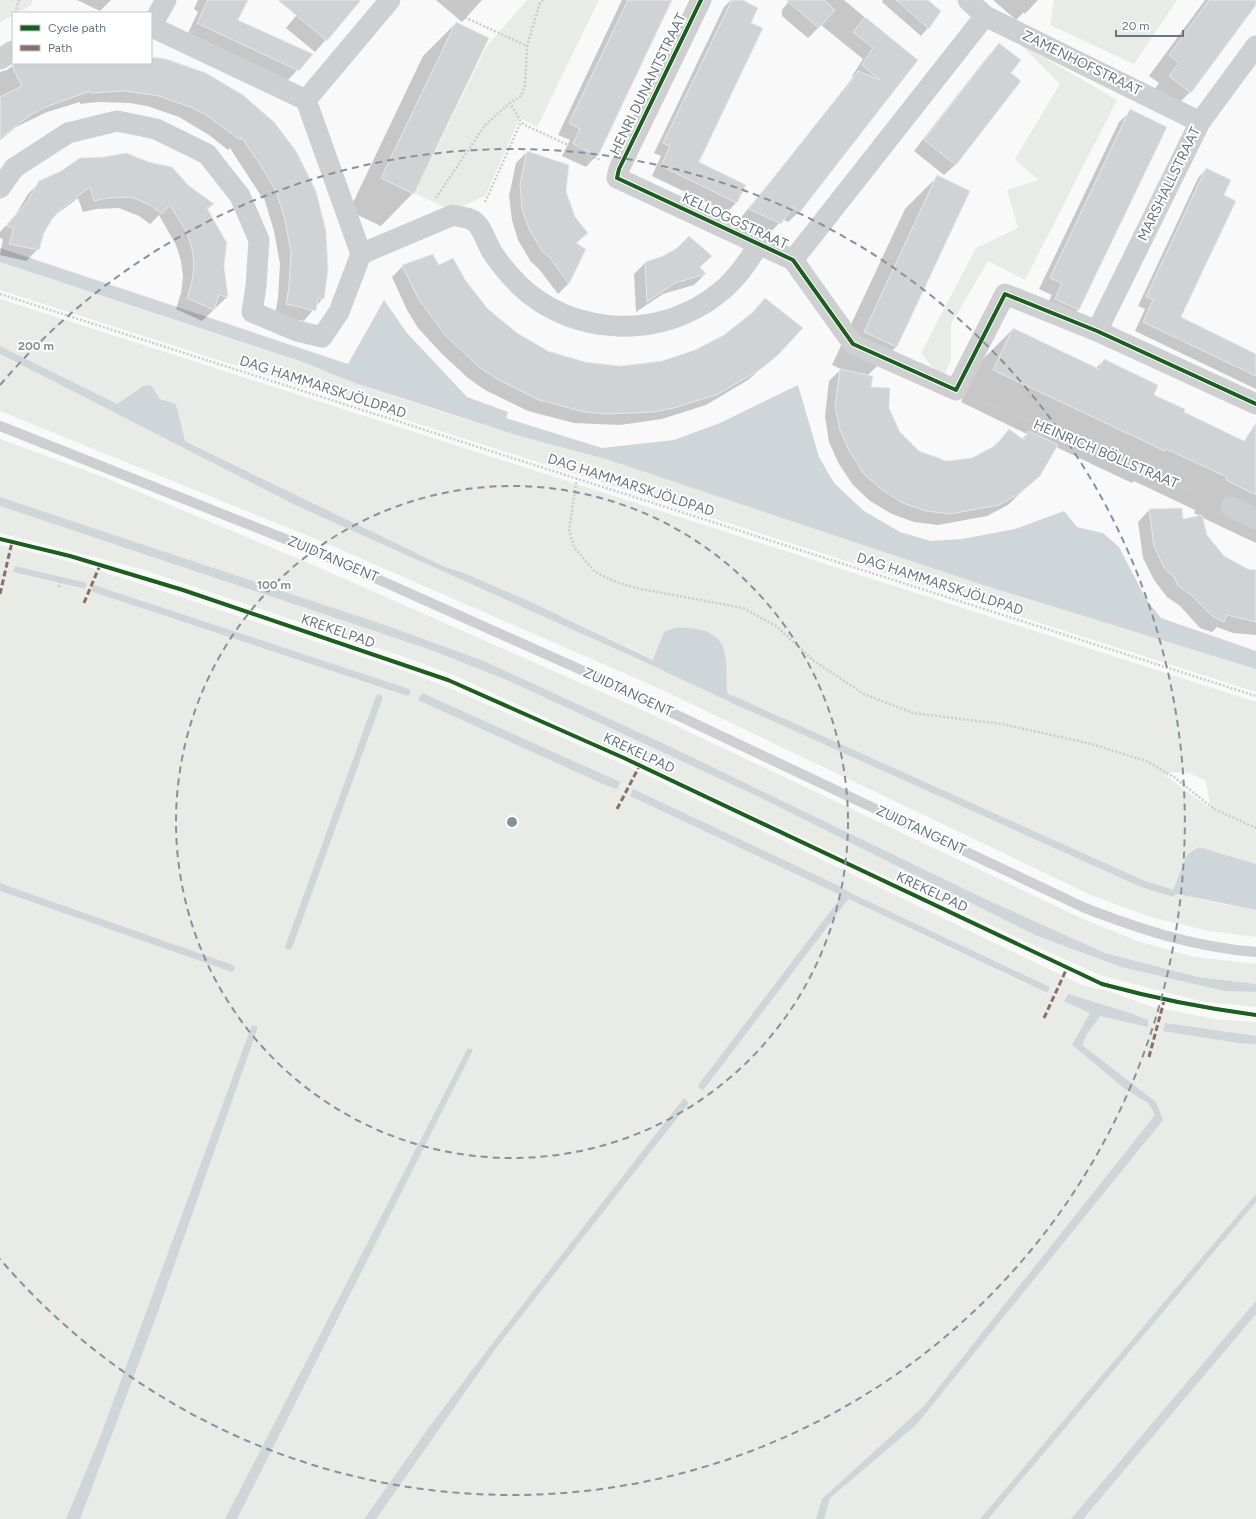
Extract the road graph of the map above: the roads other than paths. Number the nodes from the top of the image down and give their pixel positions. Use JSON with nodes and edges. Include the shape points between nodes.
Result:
{"nodes":[{"id":1,"x":166,"y":0,"type":"edge"},
{"id":2,"x":390,"y":0,"type":"edge"},
{"id":3,"x":701,"y":0,"type":"edge"},
{"id":4,"x":968,"y":0,"type":"edge"},
{"id":5,"x":985,"y":16,"type":"junction"},
{"id":6,"x":152,"y":25,"type":"edge"},
{"id":7,"x":152,"y":27,"type":"edge"},
{"id":8,"x":12,"y":52,"type":"edge"},
{"id":9,"x":1253,"y":58,"type":"edge"},
{"id":10,"x":0,"y":60,"type":"edge"},
{"id":11,"x":306,"y":100,"type":"junction"},
{"id":12,"x":1200,"y":122,"type":"junction"},
{"id":13,"x":618,"y":173,"type":"joint"},
{"id":14,"x":0,"y":188,"type":"edge"},
{"id":15,"x":759,"y":244,"type":"junction"},
{"id":16,"x":361,"y":254,"type":"junction"},
{"id":17,"x":793,"y":260,"type":"junction"},
{"id":18,"x":1097,"y":331,"type":"junction"},
{"id":19,"x":1256,"y":404,"type":"edge"},
{"id":20,"x":0,"y":426,"type":"edge"},
{"id":21,"x":1231,"y":507,"type":"road end"},
{"id":22,"x":1256,"y":519,"type":"edge"},
{"id":23,"x":1256,"y":952,"type":"edge"}],
"edges":[{"from":1,"to":6,"type":"street"},
{"from":2,"to":11,"type":"street"},
{"from":3,"to":13,"type":"street","name":"HENRI DUNANTSTRAAT"},
{"from":4,"to":5,"type":"street","name":"ZAMENHOFSTRAAT"},
{"from":5,"to":12,"type":"street","name":"ZAMENHOFSTRAAT"},
{"from":5,"to":17,"type":"street","name":"KELLOGGSTRAAT"},
{"from":7,"to":11,"type":"street"},
{"from":8,"to":10,"type":"street"},
{"from":9,"to":12,"type":"street","name":"MARSHALLSTRAAT"},
{"from":11,"to":16,"type":"street"},
{"from":12,"to":18,"type":"street","name":"MARSHALLSTRAAT"},
{"from":13,"to":15,"type":"street","name":"KELLOGGSTRAAT"},
{"from":14,"to":16,"type":"street","via":[[14,168],[68,133],[117,122],[156,129],[207,154],[240,196],[259,240],[252,312],[322,337],[339,312]]},
{"from":15,"to":16,"type":"street","via":[[749,262],[735,278],[701,306],[661,322],[618,327],[575,319],[555,311],[536,299],[519,286],[504,269],[475,221],[453,215]]},
{"from":15,"to":17,"type":"street","name":"KELLOGGSTRAAT"},
{"from":17,"to":18,"type":"street","name":"KELLOGGSTRAAT","via":[[853,344],[956,390],[1005,294]]},
{"from":18,"to":19,"type":"street"},
{"from":20,"to":23,"type":"lane","name":"ZUIDTANGENT","via":[[316,551],[588,673],[1085,908],[1144,931],[1200,944]]},
{"from":21,"to":22,"type":"street"}]}
